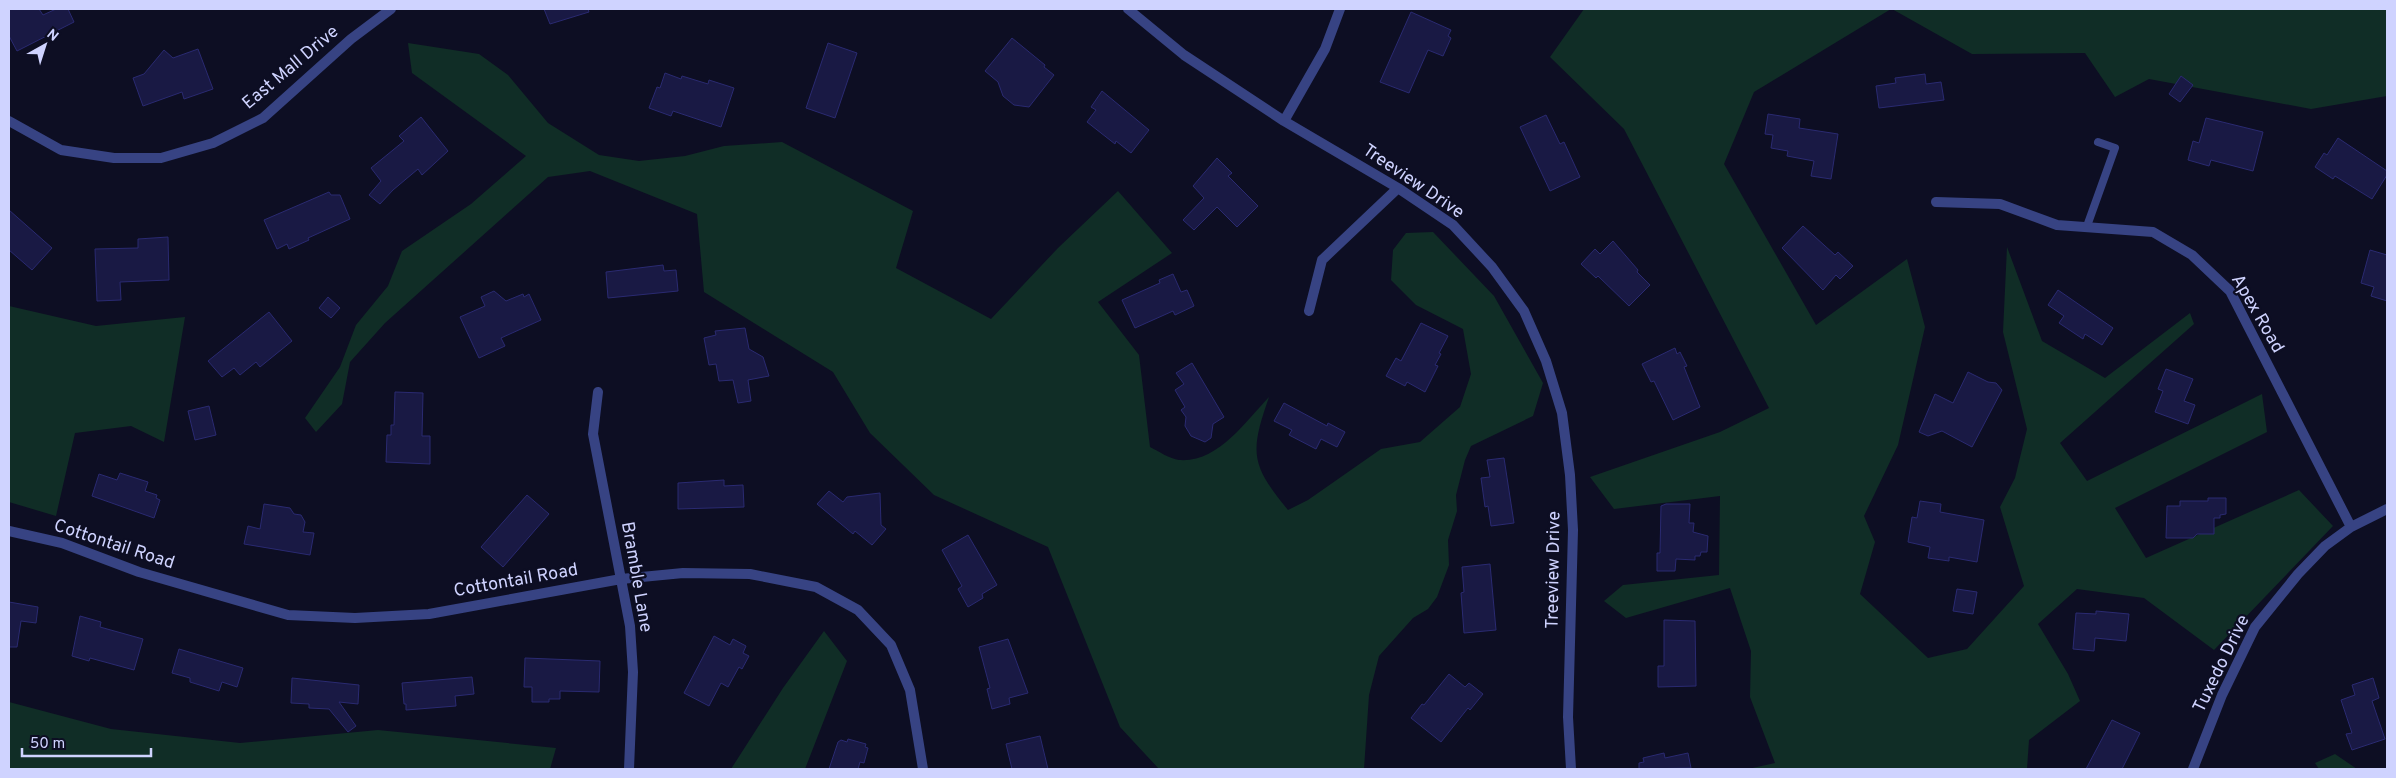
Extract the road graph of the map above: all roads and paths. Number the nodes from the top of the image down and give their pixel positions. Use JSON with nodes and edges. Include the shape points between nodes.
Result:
{"nodes":[{"id":1,"x":390,"y":9,"type":"edge"},
{"id":2,"x":1128,"y":9,"type":"edge"},
{"id":3,"x":1340,"y":9,"type":"edge"},
{"id":4,"x":9,"y":121,"type":"edge"},
{"id":5,"x":1284,"y":121,"type":"junction"},
{"id":6,"x":2098,"y":142,"type":"dead end"},
{"id":7,"x":1398,"y":188,"type":"junction"},
{"id":8,"x":1936,"y":202,"type":"dead end"},
{"id":9,"x":2087,"y":226,"type":"junction"},
{"id":10,"x":1309,"y":311,"type":"dead end"},
{"id":11,"x":598,"y":392,"type":"dead end"},
{"id":12,"x":2387,"y":509,"type":"edge"},
{"id":13,"x":2351,"y":527,"type":"junction"},
{"id":14,"x":9,"y":531,"type":"edge"},
{"id":15,"x":621,"y":579,"type":"junction"},
{"id":16,"x":629,"y":769,"type":"edge"},
{"id":17,"x":923,"y":769,"type":"edge"},
{"id":18,"x":1571,"y":769,"type":"edge"},
{"id":19,"x":2193,"y":769,"type":"edge"}],
"edges":[{"from":1,"to":4,"type":"street","name":"East Mall Drive","via":[[351,39],[263,118],[213,143],[161,158],[114,158],[61,150]]},
{"from":2,"to":5,"type":"street","name":"Treeview Drive","via":[[1184,55]]},
{"from":3,"to":5,"type":"street","via":[[1325,49]]},
{"from":5,"to":7,"type":"street","name":"Treeview Drive"},
{"from":6,"to":9,"type":"lane","via":[[2115,148]]},
{"from":7,"to":10,"type":"street","via":[[1322,260]]},
{"from":7,"to":18,"type":"street","name":"Treeview Drive","via":[[1452,225],[1492,267],[1524,311],[1546,361],[1562,413],[1573,530],[1568,717]]},
{"from":8,"to":9,"type":"street","name":"Apex Road","via":[[2000,204],[2057,225]]},
{"from":9,"to":13,"type":"street","name":"Apex Road","via":[[2153,232],[2192,255],[2230,291]]},
{"from":11,"to":15,"type":"street","name":"Bramble Lane","via":[[593,434]]},
{"from":12,"to":13,"type":"street","name":"Tuxedo Drive"},
{"from":13,"to":19,"type":"street","name":"Tuxedo Drive","via":[[2325,546],[2298,574],[2255,627],[2222,695]]},
{"from":14,"to":15,"type":"street","name":"Cottontail Road","via":[[62,543],[139,572],[288,614],[355,618],[429,614]]},
{"from":15,"to":16,"type":"street","name":"Bramble Lane","via":[[630,626],[633,672]]},
{"from":15,"to":17,"type":"street","name":"Cottontail Road","via":[[683,573],[750,574],[816,587],[858,610],[891,645],[910,690]]}]}
